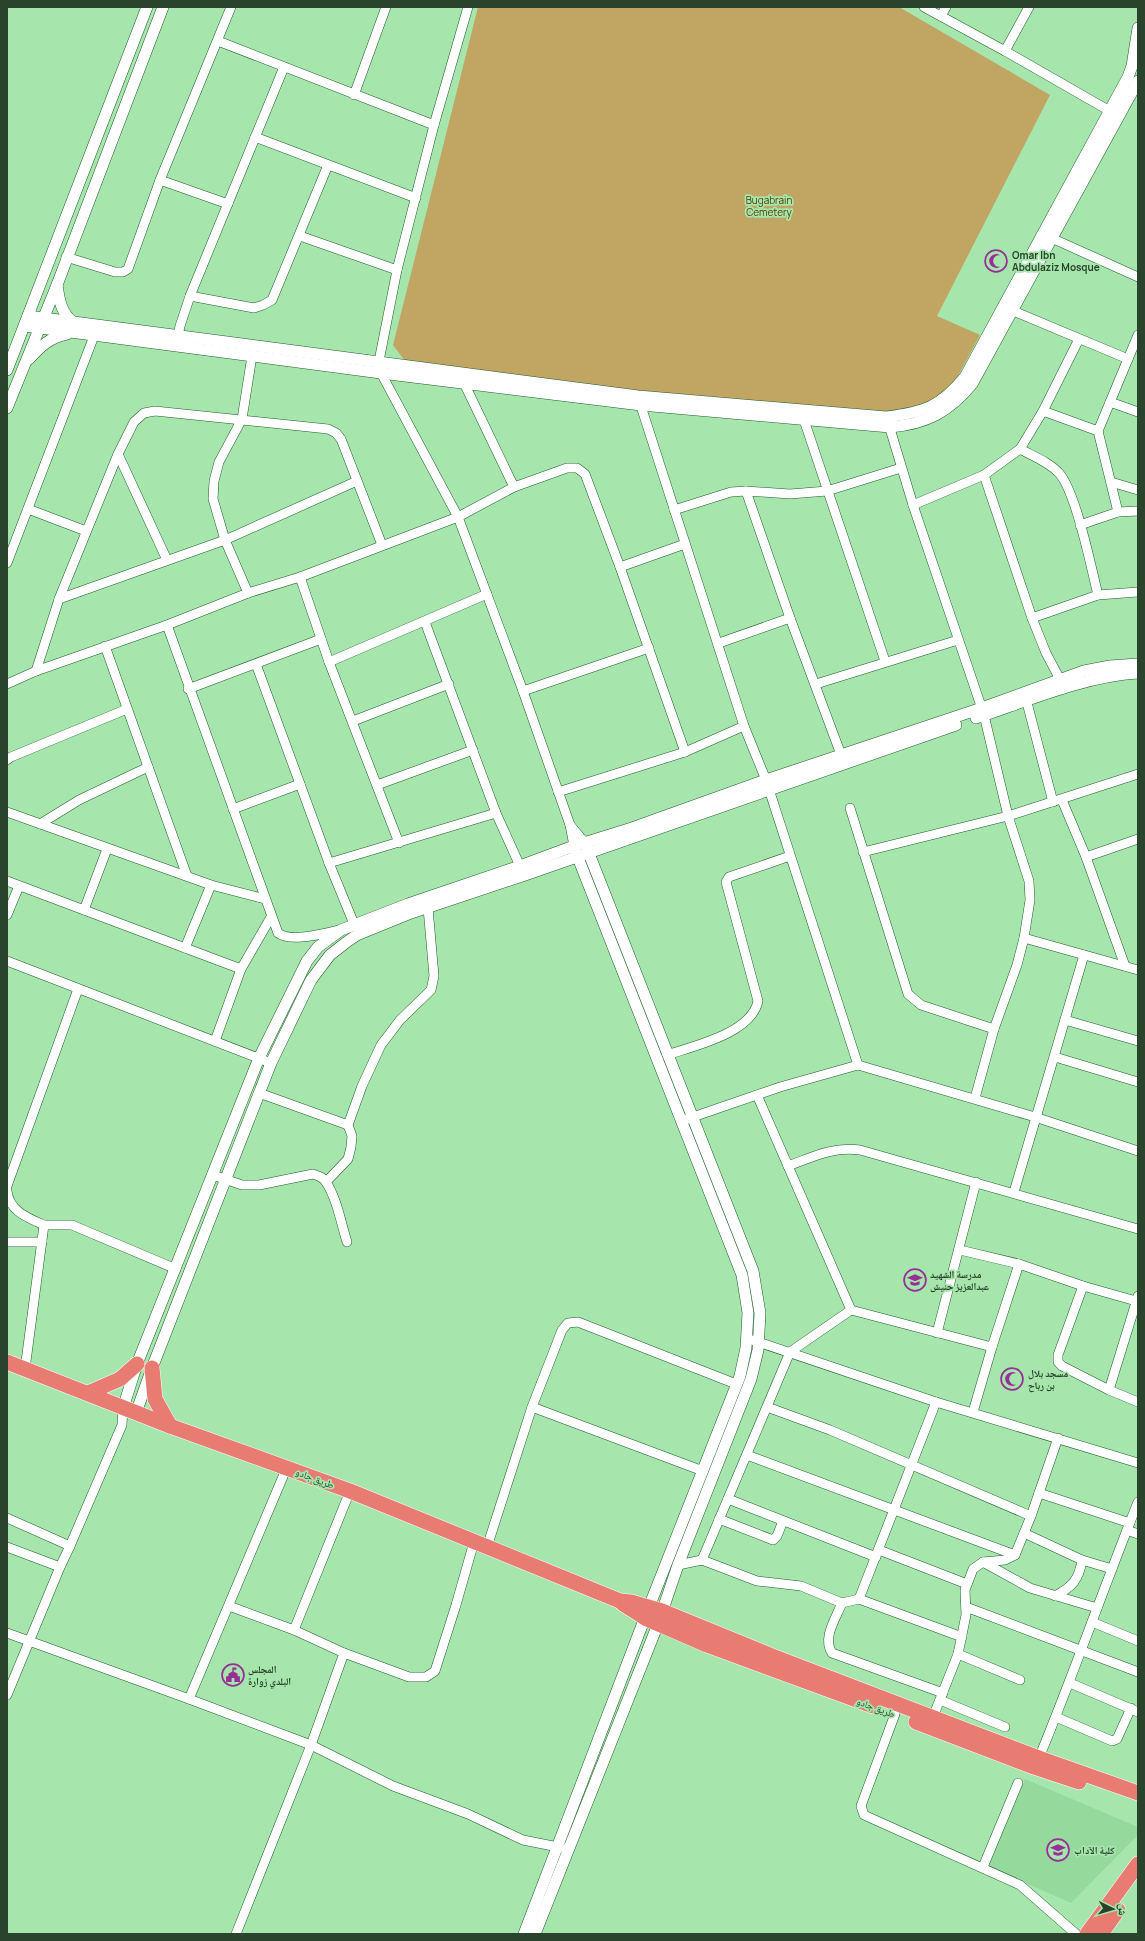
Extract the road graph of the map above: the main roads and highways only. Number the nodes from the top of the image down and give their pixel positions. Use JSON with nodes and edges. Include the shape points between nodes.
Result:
{"nodes":[{"id":1,"x":7,"y":1362,"type":"edge"},
{"id":2,"x":88,"y":1393,"type":"junction"},
{"id":3,"x":170,"y":1426,"type":"junction"},
{"id":4,"x":653,"y":1615,"type":"junction"},
{"id":5,"x":1138,"y":1800,"type":"edge"},
{"id":6,"x":1138,"y":1864,"type":"edge"},
{"id":7,"x":1138,"y":1880,"type":"edge"},
{"id":8,"x":1086,"y":1934,"type":"edge"},
{"id":9,"x":1101,"y":1934,"type":"edge"}],
"edges":[{"from":1,"to":2,"type":"highway","name":"طريق جادو"},
{"from":2,"to":3,"type":"highway","name":"طريق جادو"},
{"from":2,"to":3,"type":"highway","via":[[144,1366],[155,1399]]},
{"from":3,"to":4,"type":"highway","name":"طريق جادو","via":[[350,1491]]},
{"from":4,"to":5,"type":"highway","name":"طريق جادو","via":[[772,1656],[933,1717]]},
{"from":4,"to":5,"type":"highway","name":"طريق جادو","via":[[750,1661],[1034,1767]]},
{"from":6,"to":8,"type":"highway"},
{"from":7,"to":9,"type":"highway"}]}
